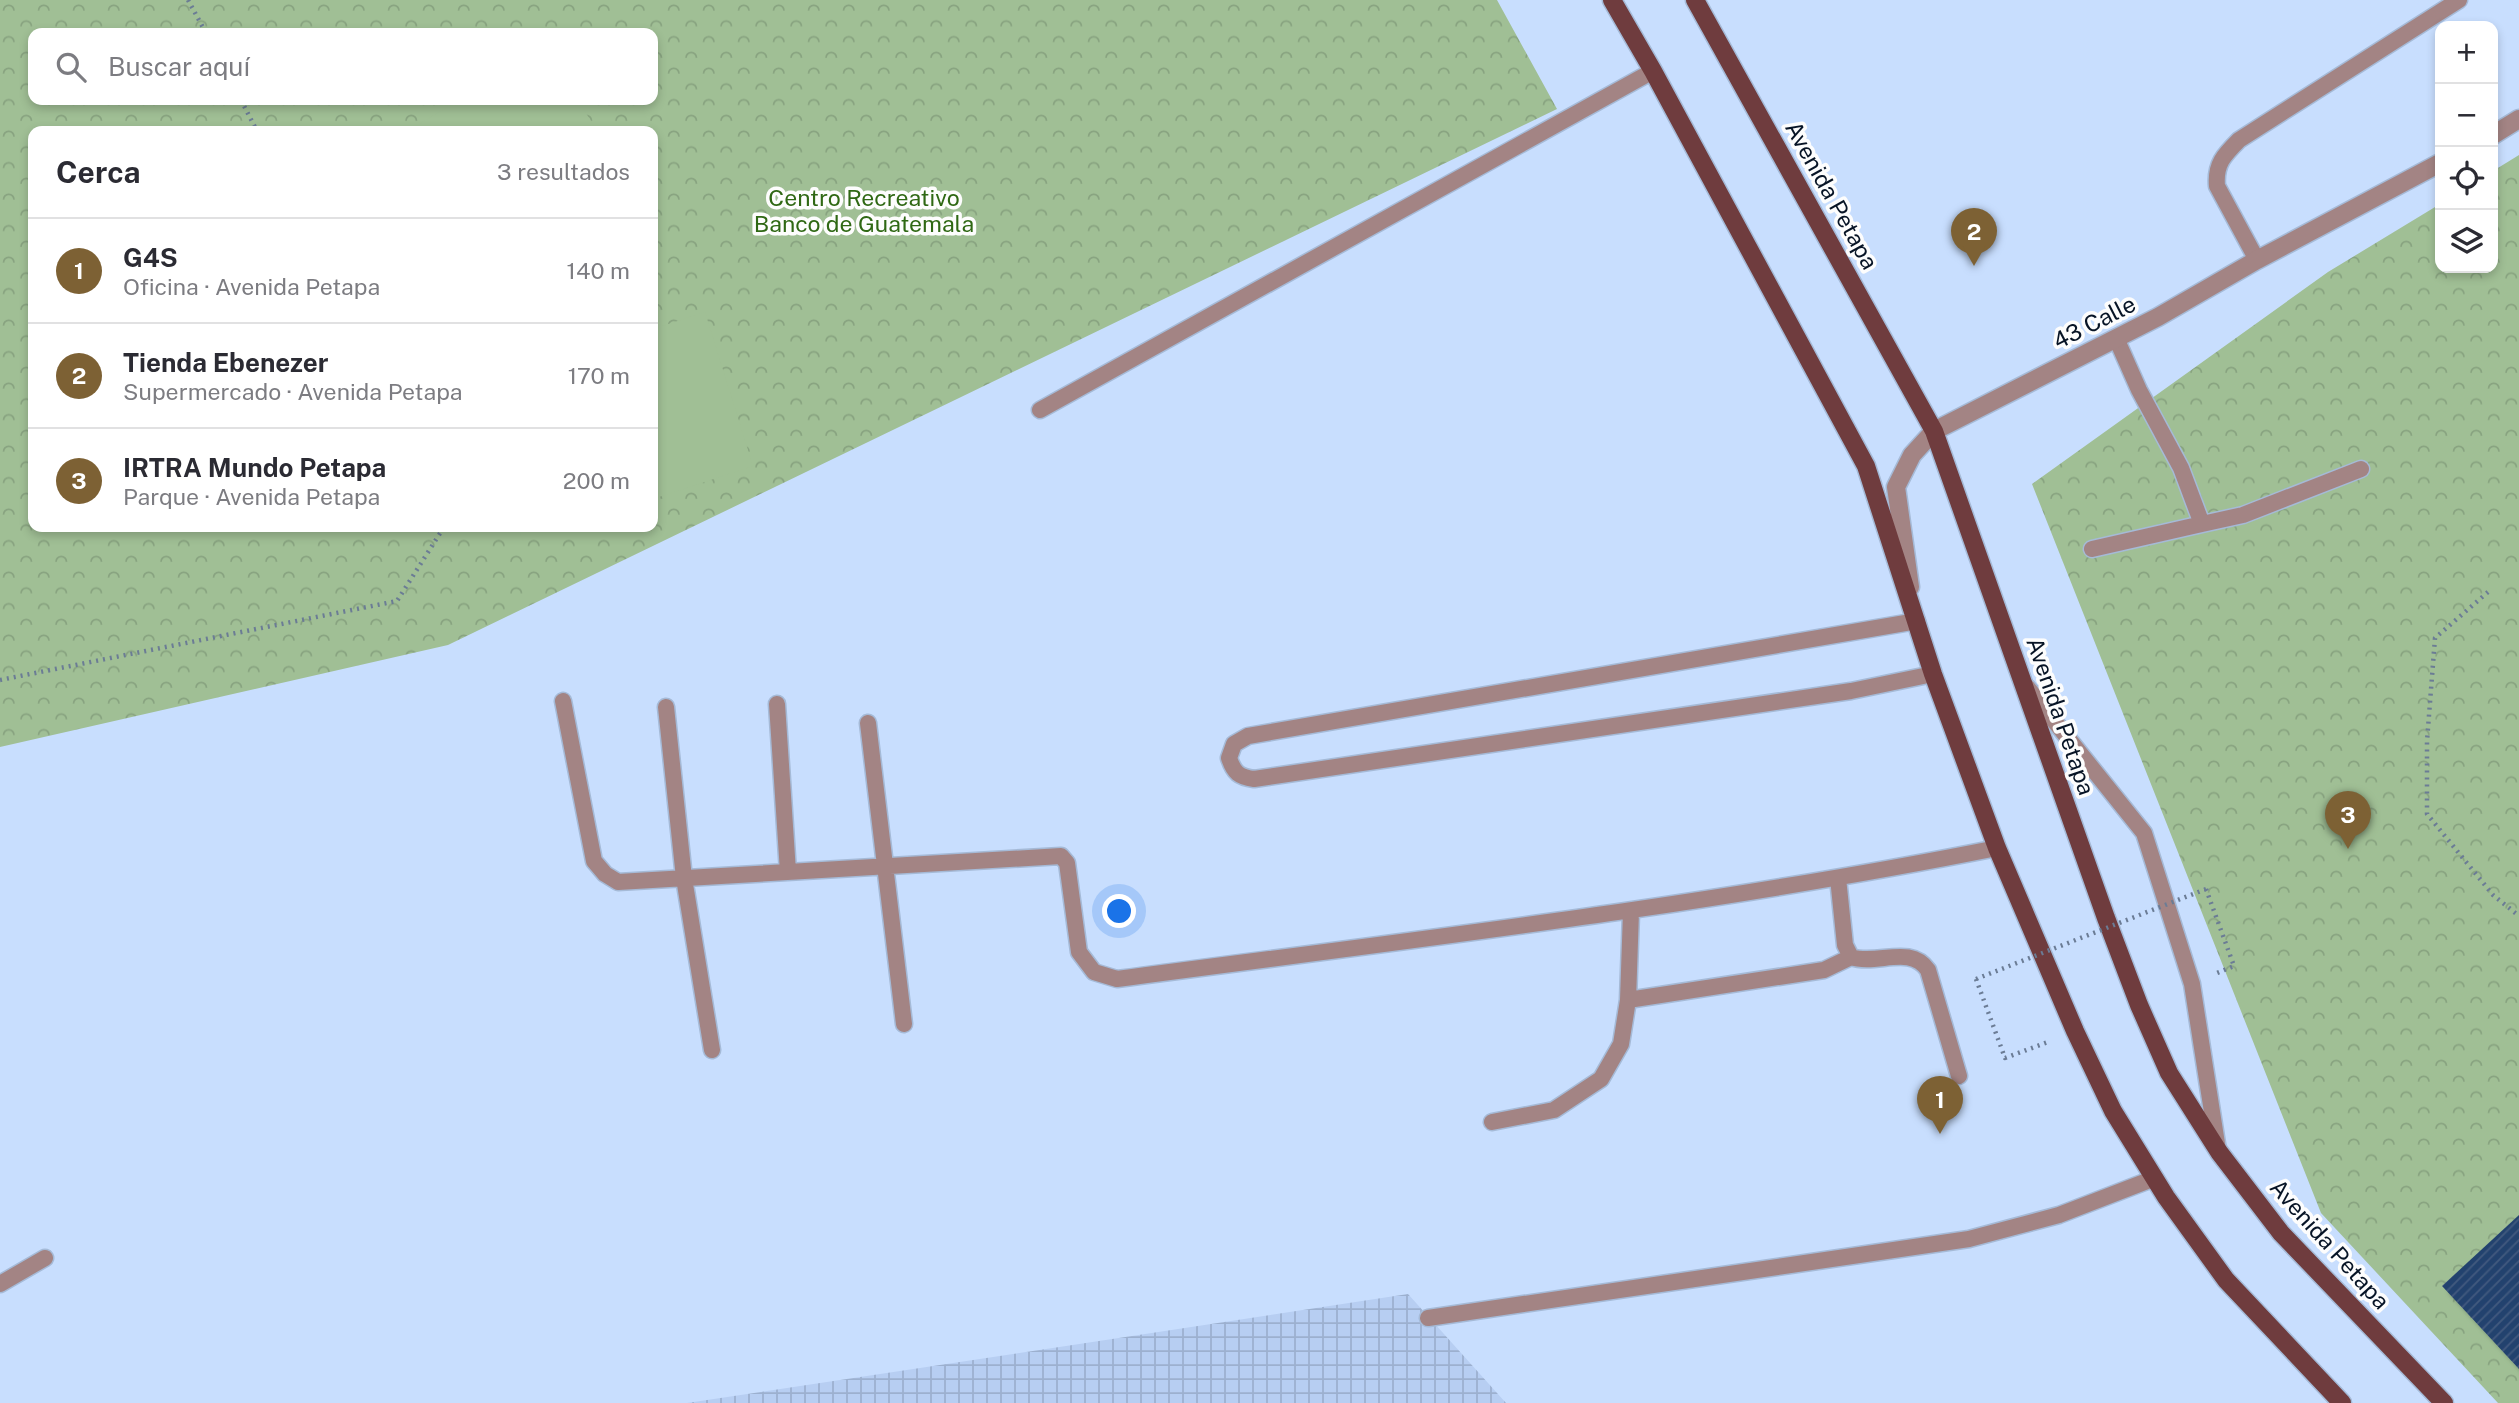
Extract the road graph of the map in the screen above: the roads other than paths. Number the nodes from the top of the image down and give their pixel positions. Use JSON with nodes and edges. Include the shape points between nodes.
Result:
{"nodes":[{"id":1,"x":1612,"y":0,"type":"edge"},
{"id":2,"x":1695,"y":0,"type":"edge"},
{"id":3,"x":2459,"y":0,"type":"edge"},
{"id":4,"x":1653,"y":71,"type":"junction"},
{"id":5,"x":2519,"y":119,"type":"edge"},
{"id":6,"x":2498,"y":132,"type":"edge"},
{"id":7,"x":2435,"y":166,"type":"edge"},
{"id":8,"x":2257,"y":260,"type":"junction"},
{"id":9,"x":2116,"y":338,"type":"junction"},
{"id":10,"x":1040,"y":410,"type":"dead end"},
{"id":11,"x":1934,"y":431,"type":"junction"},
{"id":12,"x":2361,"y":469,"type":"dead end"},
{"id":13,"x":2202,"y":524,"type":"junction"},
{"id":14,"x":2092,"y":549,"type":"dead end"},
{"id":15,"x":1915,"y":614,"type":"junction"},
{"id":16,"x":1933,"y":674,"type":"junction"},
{"id":17,"x":2024,"y":684,"type":"junction"},
{"id":18,"x":563,"y":701,"type":"dead end"},
{"id":19,"x":777,"y":704,"type":"dead end"},
{"id":20,"x":666,"y":707,"type":"dead end"},
{"id":21,"x":868,"y":723,"type":"dead end"},
{"id":22,"x":1997,"y":848,"type":"junction"},
{"id":23,"x":884,"y":867,"type":"junction"},
{"id":24,"x":788,"y":872,"type":"junction"},
{"id":25,"x":684,"y":878,"type":"junction"},
{"id":26,"x":1838,"y":878,"type":"junction"},
{"id":27,"x":1631,"y":912,"type":"junction"},
{"id":28,"x":1851,"y":957,"type":"junction"},
{"id":29,"x":1628,"y":1000,"type":"junction"},
{"id":30,"x":904,"y":1024,"type":"dead end"},
{"id":31,"x":712,"y":1051,"type":"dead end"},
{"id":32,"x":1959,"y":1076,"type":"dead end"},
{"id":33,"x":1492,"y":1122,"type":"dead end"},
{"id":34,"x":2219,"y":1152,"type":"junction"},
{"id":35,"x":2155,"y":1178,"type":"junction"},
{"id":36,"x":45,"y":1258,"type":"dead end"},
{"id":37,"x":0,"y":1284,"type":"edge"},
{"id":38,"x":1428,"y":1318,"type":"dead end"},
{"id":39,"x":2342,"y":1403,"type":"edge"},
{"id":40,"x":2444,"y":1403,"type":"edge"}],
"edges":[{"from":1,"to":4,"type":"main road"},
{"from":2,"to":11,"type":"main road","name":"Avenida Petapa"},
{"from":3,"to":8,"type":"lane","via":[[2239,140],[2220,159],[2217,186]]},
{"from":4,"to":10,"type":"lane"},
{"from":4,"to":15,"type":"main road","via":[[1866,466]]},
{"from":5,"to":6,"type":"street"},
{"from":7,"to":8,"type":"street","name":"43 Calle"},
{"from":8,"to":9,"type":"street","name":"43 Calle"},
{"from":9,"to":11,"type":"street","name":"43 Calle"},
{"from":9,"to":13,"type":"lane","via":[[2181,468]]},
{"from":11,"to":15,"type":"street","name":"43 Calle","via":[[1912,455],[1896,487]]},
{"from":11,"to":17,"type":"main road","name":"Avenida Petapa"},
{"from":12,"to":13,"type":"lane","via":[[2243,515]]},
{"from":13,"to":14,"type":"lane"},
{"from":15,"to":16,"type":"main road"},
{"from":15,"to":16,"type":"lane","via":[[1248,736],[1234,744],[1229,758],[1234,771],[1254,779],[1851,691]]},
{"from":16,"to":22,"type":"main road"},
{"from":17,"to":34,"type":"main road","name":"Avenida Petapa","via":[[2139,1005],[2169,1073]]},
{"from":17,"to":34,"type":"lane","via":[[2144,834],[2192,984]]},
{"from":18,"to":25,"type":"lane","via":[[594,861],[618,881]]},
{"from":19,"to":24,"type":"lane"},
{"from":20,"to":25,"type":"lane"},
{"from":21,"to":23,"type":"lane"},
{"from":22,"to":26,"type":"lane"},
{"from":22,"to":35,"type":"main road","via":[[2113,1111]]},
{"from":23,"to":24,"type":"lane"},
{"from":23,"to":27,"type":"lane","via":[[1061,856],[1067,863],[1079,953],[1094,972],[1117,979]]},
{"from":23,"to":30,"type":"lane"},
{"from":24,"to":25,"type":"lane"},
{"from":25,"to":31,"type":"lane"},
{"from":26,"to":27,"type":"lane"},
{"from":26,"to":28,"type":"lane","via":[[1845,945]]},
{"from":27,"to":29,"type":"lane"},
{"from":28,"to":29,"type":"lane","via":[[1824,970]]},
{"from":28,"to":32,"type":"lane","via":[[1862,961],[1904,956],[1922,961]]},
{"from":29,"to":33,"type":"lane","via":[[1621,1044],[1601,1079],[1554,1110]]},
{"from":34,"to":40,"type":"main road","name":"Avenida Petapa","via":[[2281,1233]]},
{"from":35,"to":38,"type":"lane","via":[[2059,1215],[1969,1239]]},
{"from":35,"to":39,"type":"main road","via":[[2226,1280]]},
{"from":36,"to":37,"type":"lane"}]}
